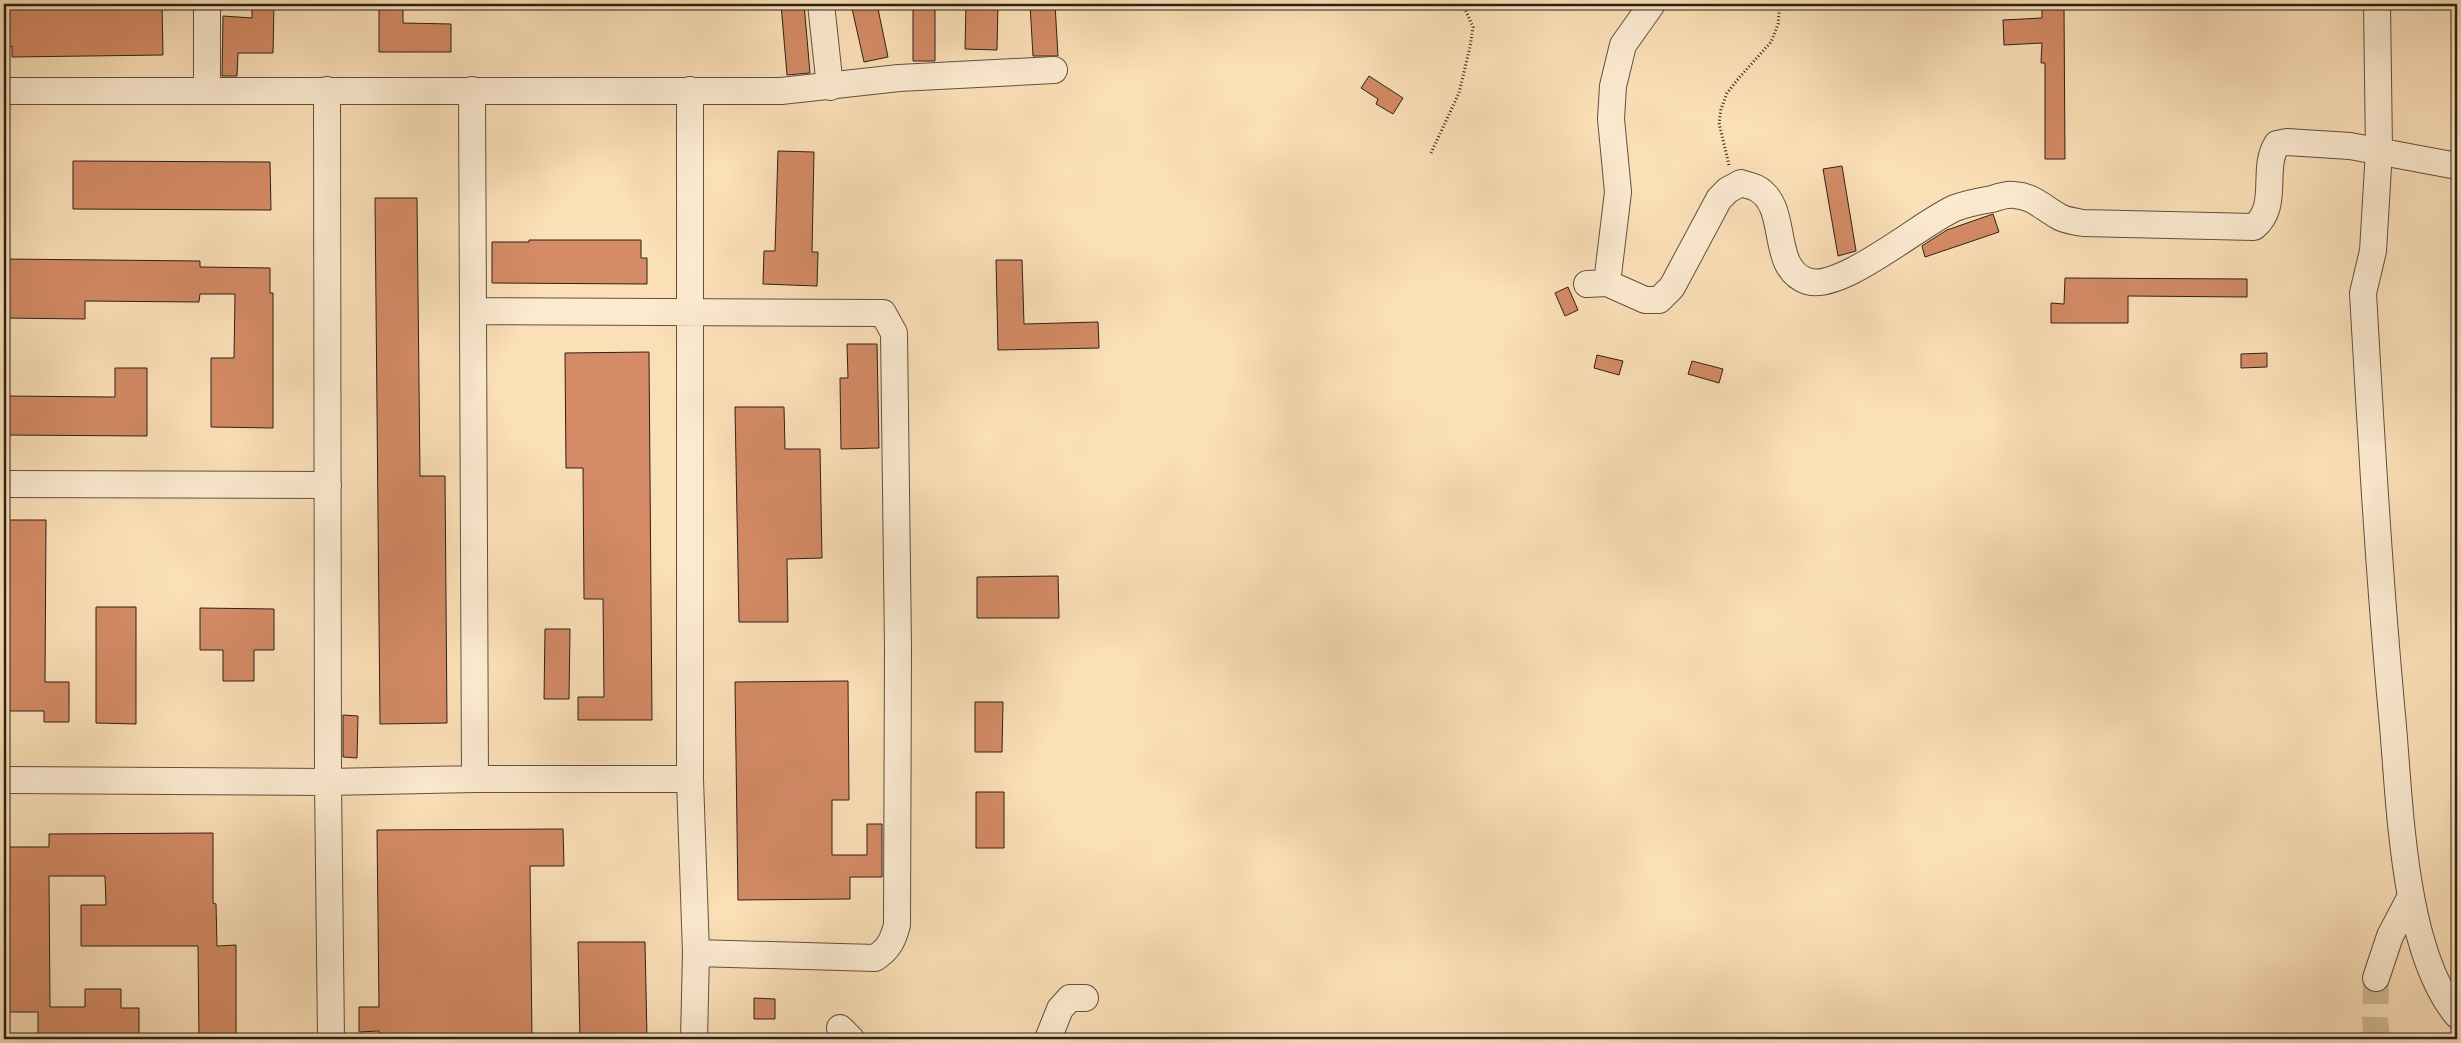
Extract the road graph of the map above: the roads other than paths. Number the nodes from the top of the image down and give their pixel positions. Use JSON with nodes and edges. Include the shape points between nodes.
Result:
{"nodes":[{"id":1,"x":207,"y":4,"type":"edge"},
{"id":2,"x":821,"y":4,"type":"edge"},
{"id":3,"x":1652,"y":4,"type":"edge"},
{"id":4,"x":2377,"y":4,"type":"edge"},
{"id":5,"x":1054,"y":70,"type":"dead end"},
{"id":6,"x":830,"y":87,"type":"junction"},
{"id":7,"x":207,"y":90,"type":"junction"},
{"id":8,"x":327,"y":90,"type":"junction"},
{"id":9,"x":472,"y":90,"type":"junction"},
{"id":10,"x":690,"y":90,"type":"junction"},
{"id":11,"x":4,"y":92,"type":"edge"},
{"id":12,"x":2379,"y":150,"type":"junction"},
{"id":13,"x":2457,"y":166,"type":"edge"},
{"id":14,"x":473,"y":311,"type":"junction"},
{"id":15,"x":690,"y":314,"type":"junction"},
{"id":16,"x":4,"y":484,"type":"edge"},
{"id":17,"x":328,"y":485,"type":"junction"},
{"id":18,"x":475,"y":779,"type":"junction"},
{"id":19,"x":690,"y":779,"type":"junction"},
{"id":20,"x":4,"y":780,"type":"edge"},
{"id":21,"x":328,"y":782,"type":"junction"},
{"id":22,"x":2411,"y":896,"type":"junction"},
{"id":23,"x":696,"y":953,"type":"junction"},
{"id":24,"x":2376,"y":978,"type":"tunnel mouth"},
{"id":25,"x":1085,"y":998,"type":"dead end"},
{"id":26,"x":2457,"y":1014,"type":"edge"},
{"id":27,"x":331,"y":1039,"type":"edge"},
{"id":28,"x":694,"y":1039,"type":"edge"},
{"id":29,"x":1048,"y":1039,"type":"edge"}],
"edges":[{"from":1,"to":7,"type":"street"},
{"from":2,"to":6,"type":"street"},
{"from":3,"to":12,"type":"street","via":[[1623,45],[1613,86],[1611,119],[1618,192],[1597,283],[1645,300],[1659,300],[1672,287],[1719,199],[1742,183],[1757,188],[1768,198],[1784,254],[1797,275],[1808,282],[1847,273],[1871,261],[1955,208],[2013,194],[2035,200],[2059,218],[2083,223],[2254,227],[2262,220],[2268,205],[2272,153],[2277,144],[2287,142]]},
{"from":4,"to":12,"type":"street"},
{"from":5,"to":6,"type":"street","via":[[899,78]]},
{"from":6,"to":10,"type":"street","via":[[782,91]]},
{"from":7,"to":8,"type":"street"},
{"from":7,"to":11,"type":"street"},
{"from":8,"to":9,"type":"street"},
{"from":8,"to":17,"type":"street"},
{"from":9,"to":10,"type":"street"},
{"from":9,"to":14,"type":"street"},
{"from":10,"to":15,"type":"street"},
{"from":12,"to":13,"type":"street"},
{"from":12,"to":22,"type":"street","via":[[2373,251],[2363,293],[2384,624],[2403,841]]},
{"from":14,"to":15,"type":"street"},
{"from":14,"to":18,"type":"street"},
{"from":15,"to":19,"type":"street"},
{"from":15,"to":23,"type":"street","via":[[883,313],[888,319],[894,333],[898,647],[897,924],[886,950],[875,958]]},
{"from":16,"to":17,"type":"street"},
{"from":17,"to":21,"type":"street"},
{"from":18,"to":19,"type":"street"},
{"from":18,"to":21,"type":"street"},
{"from":19,"to":23,"type":"street"},
{"from":20,"to":21,"type":"street"},
{"from":21,"to":27,"type":"street"},
{"from":22,"to":24,"type":"street","via":[[2390,936]]},
{"from":22,"to":26,"type":"street","via":[[2429,962]]},
{"from":23,"to":28,"type":"street"},
{"from":25,"to":29,"type":"street","via":[[1070,998],[1060,1009]]}]}
